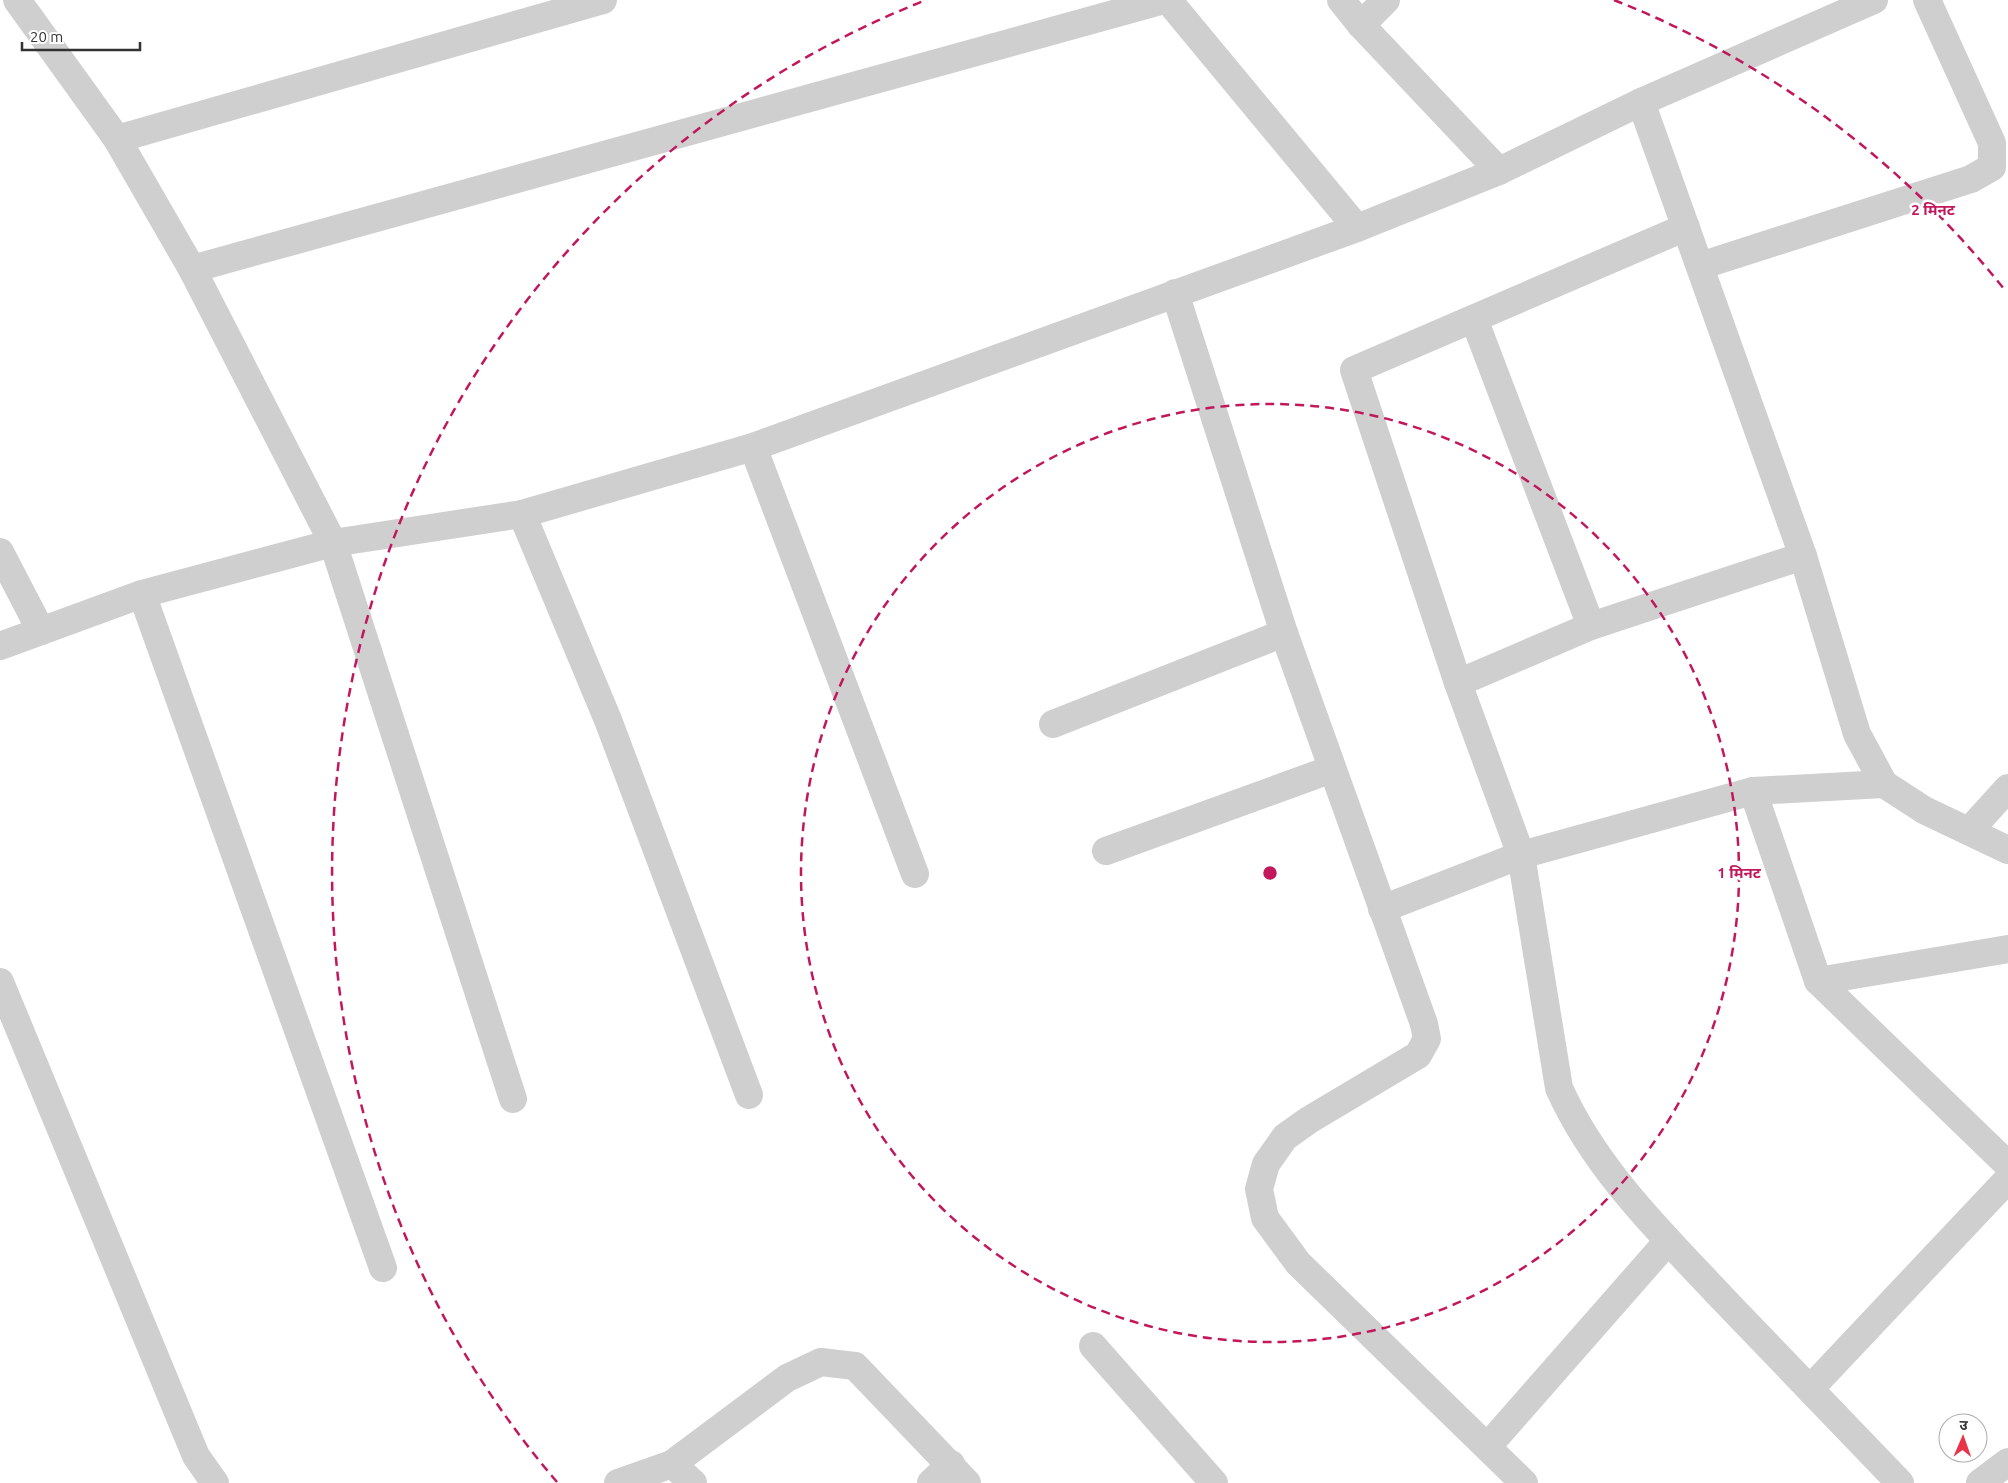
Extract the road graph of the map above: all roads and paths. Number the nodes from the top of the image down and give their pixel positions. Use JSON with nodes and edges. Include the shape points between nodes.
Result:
{"nodes":[{"id":1,"x":17,"y":0,"type":"edge"},
{"id":2,"x":602,"y":0,"type":"edge"},
{"id":3,"x":1164,"y":0,"type":"edge"},
{"id":4,"x":1168,"y":0,"type":"edge"},
{"id":5,"x":1341,"y":0,"type":"edge"},
{"id":6,"x":1386,"y":0,"type":"edge"},
{"id":7,"x":1874,"y":0,"type":"edge"},
{"id":8,"x":1927,"y":0,"type":"edge"},
{"id":9,"x":1361,"y":25,"type":"junction"},
{"id":10,"x":1641,"y":102,"type":"junction"},
{"id":11,"x":117,"y":139,"type":"junction"},
{"id":12,"x":1500,"y":171,"type":"junction"},
{"id":13,"x":1686,"y":227,"type":"junction"},
{"id":14,"x":1357,"y":228,"type":"junction"},
{"id":15,"x":1700,"y":266,"type":"junction"},
{"id":16,"x":192,"y":269,"type":"junction"},
{"id":17,"x":1175,"y":293,"type":"junction"},
{"id":18,"x":1474,"y":319,"type":"junction"},
{"id":19,"x":754,"y":447,"type":"junction"},
{"id":20,"x":522,"y":514,"type":"junction"},
{"id":21,"x":333,"y":543,"type":"junction"},
{"id":22,"x":0,"y":552,"type":"edge"},
{"id":23,"x":1803,"y":556,"type":"junction"},
{"id":24,"x":142,"y":594,"type":"junction"},
{"id":25,"x":1591,"y":626,"type":"junction"},
{"id":26,"x":41,"y":631,"type":"junction"},
{"id":27,"x":1284,"y":633,"type":"junction"},
{"id":28,"x":0,"y":646,"type":"edge"},
{"id":29,"x":1458,"y":684,"type":"junction"},
{"id":30,"x":1053,"y":724,"type":"dead end"},
{"id":31,"x":1332,"y":770,"type":"junction"},
{"id":32,"x":1884,"y":784,"type":"junction"},
{"id":33,"x":2008,"y":788,"type":"edge"},
{"id":34,"x":1753,"y":791,"type":"junction"},
{"id":35,"x":1969,"y":831,"type":"junction"},
{"id":36,"x":2008,"y":850,"type":"edge"},
{"id":37,"x":1106,"y":851,"type":"dead end"},
{"id":38,"x":1521,"y":855,"type":"junction"},
{"id":39,"x":915,"y":874,"type":"dead end"},
{"id":40,"x":1382,"y":909,"type":"junction"},
{"id":41,"x":2008,"y":949,"type":"edge"},
{"id":42,"x":1818,"y":981,"type":"junction"},
{"id":43,"x":0,"y":982,"type":"edge"},
{"id":44,"x":749,"y":1095,"type":"dead end"},
{"id":45,"x":513,"y":1099,"type":"dead end"},
{"id":46,"x":2008,"y":1165,"type":"edge"},
{"id":47,"x":2008,"y":1179,"type":"edge"},
{"id":48,"x":1668,"y":1241,"type":"junction"},
{"id":49,"x":383,"y":1268,"type":"dead end"},
{"id":50,"x":1093,"y":1346,"type":"dead end"},
{"id":51,"x":1810,"y":1390,"type":"junction"},
{"id":52,"x":1488,"y":1446,"type":"junction"},
{"id":53,"x":2008,"y":1462,"type":"edge"},
{"id":54,"x":672,"y":1464,"type":"junction"},
{"id":55,"x":959,"y":1474,"type":"edge"},
{"id":56,"x":215,"y":1483,"type":"edge"},
{"id":57,"x":618,"y":1483,"type":"edge"},
{"id":58,"x":693,"y":1483,"type":"edge"},
{"id":59,"x":932,"y":1483,"type":"edge"},
{"id":60,"x":1214,"y":1483,"type":"edge"},
{"id":61,"x":1524,"y":1483,"type":"edge"},
{"id":62,"x":1900,"y":1483,"type":"edge"},
{"id":63,"x":1980,"y":1483,"type":"edge"}],
"edges":[{"from":1,"to":11,"type":"street"},
{"from":2,"to":11,"type":"street"},
{"from":3,"to":16,"type":"street"},
{"from":4,"to":14,"type":"street"},
{"from":5,"to":9,"type":"street"},
{"from":6,"to":9,"type":"street"},
{"from":7,"to":10,"type":"street"},
{"from":8,"to":15,"type":"street","via":[[1992,143],[1992,167],[1971,179]]},
{"from":9,"to":12,"type":"street"},
{"from":10,"to":12,"type":"street"},
{"from":10,"to":13,"type":"street"},
{"from":11,"to":16,"type":"street"},
{"from":12,"to":14,"type":"street"},
{"from":13,"to":15,"type":"street"},
{"from":13,"to":18,"type":"street"},
{"from":14,"to":17,"type":"street"},
{"from":15,"to":23,"type":"street"},
{"from":16,"to":21,"type":"street"},
{"from":17,"to":19,"type":"street"},
{"from":17,"to":27,"type":"street"},
{"from":18,"to":25,"type":"street"},
{"from":18,"to":29,"type":"street","via":[[1354,370]]},
{"from":19,"to":20,"type":"street"},
{"from":19,"to":39,"type":"street"},
{"from":20,"to":21,"type":"street"},
{"from":20,"to":44,"type":"street","via":[[608,720]]},
{"from":21,"to":24,"type":"street"},
{"from":21,"to":45,"type":"street"},
{"from":22,"to":26,"type":"street"},
{"from":23,"to":25,"type":"street"},
{"from":23,"to":32,"type":"street","via":[[1857,734]]},
{"from":24,"to":26,"type":"street"},
{"from":24,"to":49,"type":"street"},
{"from":25,"to":29,"type":"street"},
{"from":26,"to":28,"type":"street"},
{"from":27,"to":30,"type":"street"},
{"from":27,"to":31,"type":"street"},
{"from":29,"to":38,"type":"street"},
{"from":31,"to":37,"type":"street"},
{"from":31,"to":40,"type":"street"},
{"from":32,"to":34,"type":"street"},
{"from":32,"to":35,"type":"street","via":[[1924,810]]},
{"from":33,"to":35,"type":"street"},
{"from":34,"to":38,"type":"street"},
{"from":34,"to":42,"type":"street"},
{"from":35,"to":36,"type":"street"},
{"from":38,"to":40,"type":"street"},
{"from":38,"to":48,"type":"street","via":[[1559,1088],[1597,1158]]},
{"from":40,"to":52,"type":"street","via":[[1427,1039],[1418,1055],[1285,1137],[1266,1164],[1259,1189],[1265,1218],[1298,1263]]},
{"from":41,"to":42,"type":"street"},
{"from":42,"to":46,"type":"street"},
{"from":43,"to":56,"type":"street","via":[[196,1456]]},
{"from":47,"to":51,"type":"street"},
{"from":48,"to":51,"type":"street"},
{"from":48,"to":52,"type":"street"},
{"from":50,"to":60,"type":"street"},
{"from":51,"to":62,"type":"street"},
{"from":52,"to":61,"type":"street"},
{"from":53,"to":63,"type":"street"},
{"from":54,"to":55,"type":"street","via":[[787,1378],[821,1362],[855,1366]]},
{"from":54,"to":57,"type":"street"},
{"from":54,"to":58,"type":"street"},
{"from":55,"to":59,"type":"street"}]}
